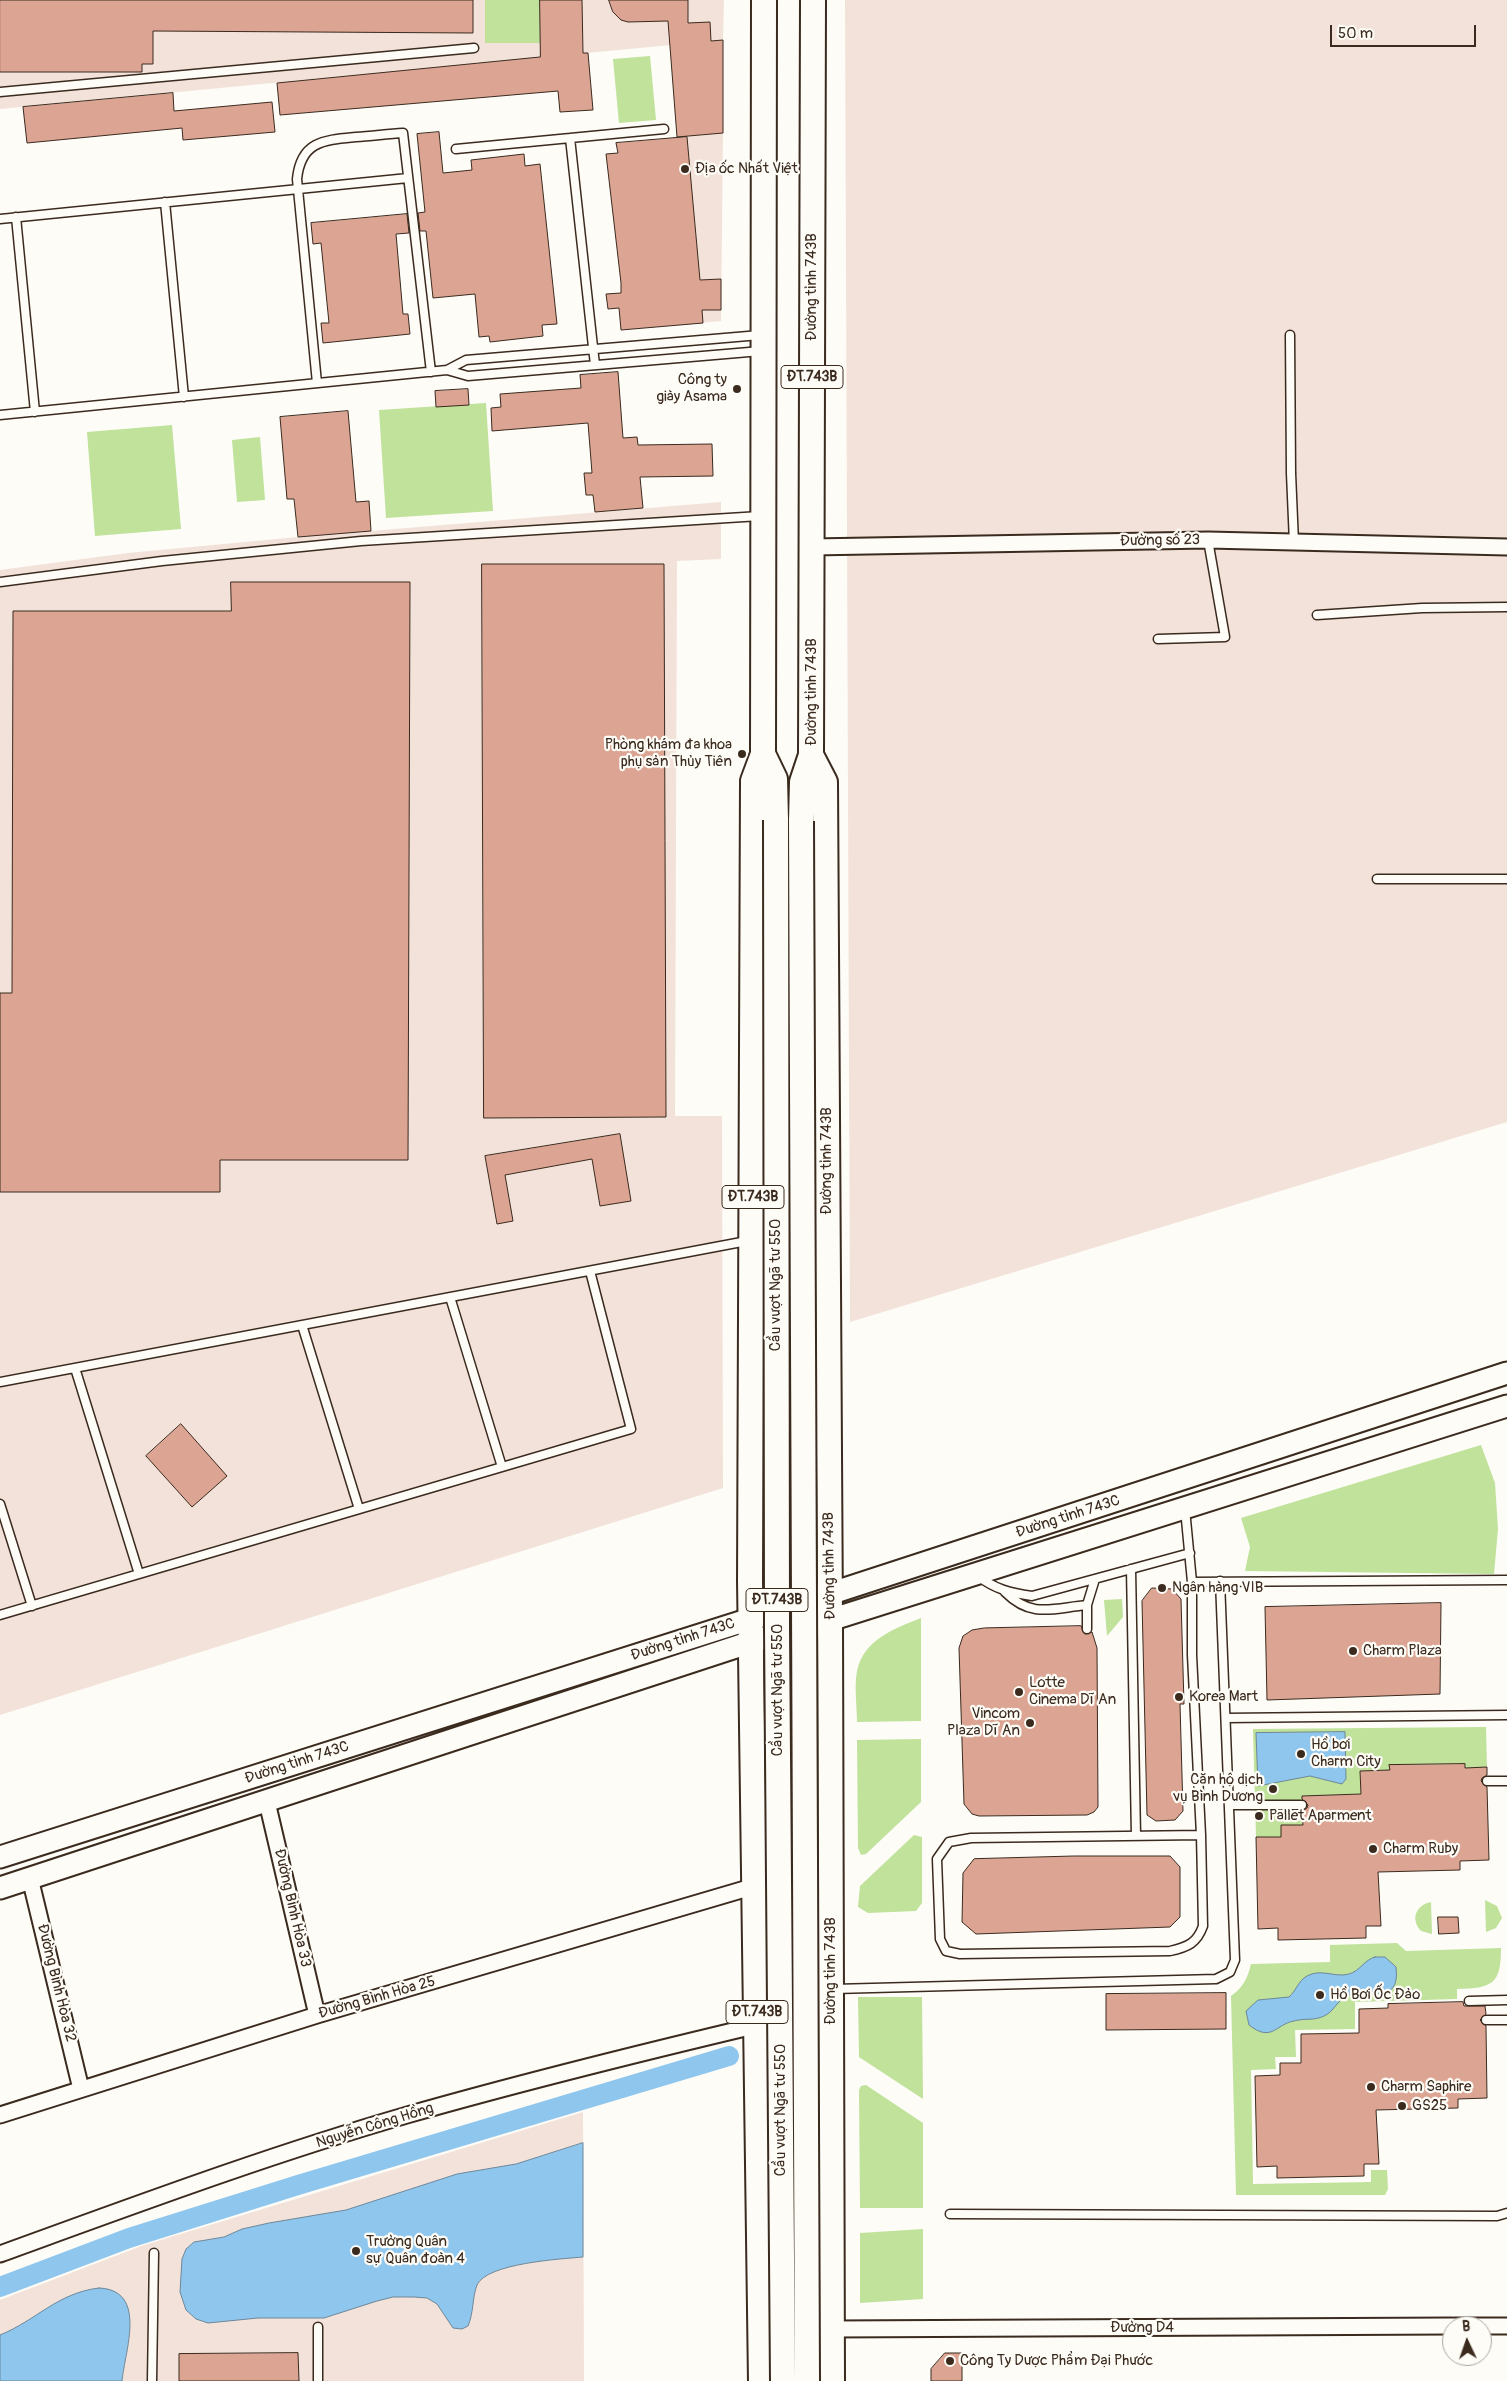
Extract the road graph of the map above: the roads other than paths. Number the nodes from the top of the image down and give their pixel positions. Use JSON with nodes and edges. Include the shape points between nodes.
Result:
{"nodes":[{"id":1,"x":764,"y":0,"type":"edge"},
{"id":2,"x":812,"y":0,"type":"edge"},
{"id":3,"x":474,"y":48,"type":"dead end"},
{"id":4,"x":0,"y":92,"type":"edge"},
{"id":5,"x":664,"y":129,"type":"dead end"},
{"id":6,"x":570,"y":138,"type":"junction"},
{"id":7,"x":456,"y":149,"type":"dead end"},
{"id":8,"x":408,"y":178,"type":"junction"},
{"id":9,"x":298,"y":189,"type":"junction"},
{"id":10,"x":165,"y":202,"type":"junction"},
{"id":11,"x":16,"y":217,"type":"junction"},
{"id":12,"x":0,"y":219,"type":"edge"},
{"id":13,"x":1290,"y":335,"type":"dead end"},
{"id":14,"x":764,"y":342,"type":"junction"},
{"id":15,"x":593,"y":349,"type":"junction"},
{"id":16,"x":594,"y":365,"type":"junction"},
{"id":17,"x":447,"y":370,"type":"junction"},
{"id":18,"x":430,"y":372,"type":"junction"},
{"id":19,"x":317,"y":383,"type":"junction"},
{"id":20,"x":184,"y":397,"type":"junction"},
{"id":21,"x":35,"y":412,"type":"junction"},
{"id":22,"x":0,"y":415,"type":"edge"},
{"id":23,"x":762,"y":516,"type":"junction"},
{"id":24,"x":1208,"y":540,"type":"junction"},
{"id":25,"x":1294,"y":543,"type":"junction"},
{"id":26,"x":812,"y":547,"type":"junction"},
{"id":27,"x":1507,"y":547,"type":"edge"},
{"id":28,"x":0,"y":582,"type":"edge"},
{"id":29,"x":1507,"y":607,"type":"edge"},
{"id":30,"x":1317,"y":615,"type":"dead end"},
{"id":31,"x":1158,"y":639,"type":"dead end"},
{"id":32,"x":763,"y":754,"type":"junction"},
{"id":33,"x":811,"y":754,"type":"junction"},
{"id":34,"x":801,"y":821,"type":"joint"},
{"id":35,"x":1507,"y":878,"type":"edge"},
{"id":36,"x":1377,"y":879,"type":"dead end"},
{"id":37,"x":753,"y":1240,"type":"junction"},
{"id":38,"x":590,"y":1271,"type":"junction"},
{"id":39,"x":450,"y":1297,"type":"junction"},
{"id":40,"x":302,"y":1325,"type":"junction"},
{"id":41,"x":75,"y":1368,"type":"junction"},
{"id":42,"x":1507,"y":1373,"type":"edge"},
{"id":43,"x":0,"y":1382,"type":"edge"},
{"id":44,"x":1506,"y":1409,"type":"edge"},
{"id":45,"x":502,"y":1467,"type":"junction"},
{"id":46,"x":1177,"y":1482,"type":"junction"},
{"id":47,"x":0,"y":1504,"type":"edge"},
{"id":48,"x":359,"y":1509,"type":"junction"},
{"id":49,"x":1185,"y":1509,"type":"junction"},
{"id":50,"x":1190,"y":1553,"type":"junction"},
{"id":51,"x":1132,"y":1569,"type":"junction"},
{"id":52,"x":139,"y":1574,"type":"junction"},
{"id":53,"x":976,"y":1574,"type":"junction"},
{"id":54,"x":1095,"y":1579,"type":"junction"},
{"id":55,"x":1507,"y":1580,"type":"edge"},
{"id":56,"x":1220,"y":1581,"type":"junction"},
{"id":57,"x":1192,"y":1582,"type":"junction"},
{"id":58,"x":1006,"y":1592,"type":"junction"},
{"id":59,"x":829,"y":1594,"type":"junction"},
{"id":60,"x":1087,"y":1605,"type":"junction"},
{"id":61,"x":32,"y":1606,"type":"junction"},
{"id":62,"x":0,"y":1615,"type":"edge"},
{"id":63,"x":751,"y":1618,"type":"junction"},
{"id":64,"x":830,"y":1620,"type":"junction"},
{"id":65,"x":1087,"y":1630,"type":"dead end"},
{"id":66,"x":751,"y":1642,"type":"junction"},
{"id":67,"x":1507,"y":1716,"type":"edge"},
{"id":68,"x":1226,"y":1718,"type":"junction"},
{"id":69,"x":285,"y":1766,"type":"junction"},
{"id":70,"x":1487,"y":1781,"type":"dead end"},
{"id":71,"x":1507,"y":1781,"type":"edge"},
{"id":72,"x":293,"y":1793,"type":"junction"},
{"id":73,"x":267,"y":1802,"type":"junction"},
{"id":74,"x":1302,"y":1805,"type":"dead end"},
{"id":75,"x":1229,"y":1806,"type":"junction"},
{"id":76,"x":1201,"y":1835,"type":"junction"},
{"id":77,"x":1136,"y":1836,"type":"junction"},
{"id":78,"x":0,"y":1858,"type":"edge"},
{"id":79,"x":30,"y":1878,"type":"junction"},
{"id":80,"x":755,"y":1886,"type":"junction"},
{"id":81,"x":0,"y":1888,"type":"edge"},
{"id":82,"x":832,"y":1989,"type":"junction"},
{"id":83,"x":1507,"y":2000,"type":"edge"},
{"id":84,"x":1469,"y":2001,"type":"dead end"},
{"id":85,"x":317,"y":2015,"type":"junction"},
{"id":86,"x":1486,"y":2020,"type":"dead end"},
{"id":87,"x":1507,"y":2020,"type":"edge"},
{"id":88,"x":758,"y":2025,"type":"junction"},
{"id":89,"x":81,"y":2089,"type":"junction"},
{"id":90,"x":0,"y":2115,"type":"edge"},
{"id":91,"x":1507,"y":2213,"type":"edge"},
{"id":92,"x":950,"y":2214,"type":"dead end"},
{"id":93,"x":154,"y":2253,"type":"dead end"},
{"id":94,"x":0,"y":2254,"type":"edge"},
{"id":95,"x":1442,"y":2326,"type":"edge"},
{"id":96,"x":1492,"y":2326,"type":"edge"},
{"id":97,"x":1507,"y":2326,"type":"edge"},
{"id":98,"x":318,"y":2327,"type":"dead end"},
{"id":99,"x":832,"y":2329,"type":"junction"},
{"id":100,"x":152,"y":2381,"type":"edge"},
{"id":101,"x":318,"y":2381,"type":"edge"},
{"id":102,"x":760,"y":2381,"type":"edge"},
{"id":103,"x":783,"y":2381,"type":"edge"},
{"id":104,"x":806,"y":2381,"type":"edge"},
{"id":105,"x":832,"y":2381,"type":"edge"}],
"edges":[{"from":1,"to":14,"type":"main road","number":"ĐT.743B"},
{"from":2,"to":26,"type":"main road","name":"Đường tỉnh 743B","number":"ĐT.743B"},
{"from":3,"to":4,"type":"lane"},
{"from":5,"to":6,"type":"lane"},
{"from":6,"to":7,"type":"lane"},
{"from":6,"to":15,"type":"lane"},
{"from":8,"to":9,"type":"lane"},
{"from":8,"to":9,"type":"lane","via":[[403,133],[327,140],[313,146],[301,160]]},
{"from":8,"to":18,"type":"lane"},
{"from":9,"to":10,"type":"lane"},
{"from":9,"to":19,"type":"lane"},
{"from":10,"to":11,"type":"lane"},
{"from":10,"to":20,"type":"lane"},
{"from":11,"to":12,"type":"lane"},
{"from":11,"to":21,"type":"lane"},
{"from":13,"to":25,"type":"lane","via":[[1290,473]]},
{"from":14,"to":15,"type":"lane"},
{"from":14,"to":16,"type":"lane"},
{"from":14,"to":23,"type":"main road","number":"ĐT.743B"},
{"from":15,"to":16,"type":"lane"},
{"from":15,"to":17,"type":"lane","via":[[466,360]]},
{"from":16,"to":17,"type":"lane","via":[[468,376]]},
{"from":17,"to":18,"type":"lane"},
{"from":18,"to":19,"type":"lane"},
{"from":19,"to":20,"type":"lane"},
{"from":20,"to":21,"type":"lane"},
{"from":21,"to":22,"type":"lane"},
{"from":23,"to":28,"type":"lane","via":[[322,544],[162,560]]},
{"from":23,"to":32,"type":"main road","number":"ĐT.743B"},
{"from":24,"to":25,"type":"street","name":"Đường số 23"},
{"from":24,"to":26,"type":"street","name":"Đường số 23"},
{"from":24,"to":31,"type":"lane","via":[[1225,637]]},
{"from":25,"to":27,"type":"street","name":"Đường số 23"},
{"from":26,"to":33,"type":"main road","name":"Đường tỉnh 743B","number":"ĐT.743B"},
{"from":29,"to":30,"type":"lane","via":[[1422,608]]},
{"from":32,"to":37,"type":"main road","number":"ĐT.743B","via":[[752,781]]},
{"from":32,"to":103,"type":"main road","name":"Cầu vượt Ngã tư 550","number":"ĐT.743B","bridge":true,"via":[[774,780],[776,820],[777,1619]]},
{"from":33,"to":34,"type":"main road","name":"Đường tỉnh 743B","number":"ĐT.743B","via":[[802,782]]},
{"from":33,"to":59,"type":"main road","name":"Đường tỉnh 743B","number":"ĐT.743B","via":[[825,782]]},
{"from":34,"to":104,"type":"main road","name":"Cầu vượt Ngã tư 550","number":"ĐT.743B","bridge":true},
{"from":35,"to":36,"type":"lane"},
{"from":37,"to":38,"type":"lane"},
{"from":37,"to":63,"type":"main road","number":"ĐT.743B"},
{"from":38,"to":39,"type":"lane"},
{"from":38,"to":45,"type":"lane","via":[[632,1429]]},
{"from":39,"to":40,"type":"lane"},
{"from":39,"to":45,"type":"lane"},
{"from":40,"to":41,"type":"lane"},
{"from":40,"to":48,"type":"lane"},
{"from":41,"to":43,"type":"lane"},
{"from":41,"to":52,"type":"lane"},
{"from":42,"to":46,"type":"main road","name":"Đường tỉnh 743C"},
{"from":44,"to":49,"type":"main road","name":"Đường tỉnh 743C"},
{"from":45,"to":48,"type":"lane"},
{"from":46,"to":49,"type":"main road"},
{"from":46,"to":59,"type":"main road","name":"Đường tỉnh 743C"},
{"from":47,"to":61,"type":"lane"},
{"from":48,"to":52,"type":"lane"},
{"from":49,"to":50,"type":"lane"},
{"from":49,"to":53,"type":"main road","name":"Đường tỉnh 743C"},
{"from":50,"to":51,"type":"lane"},
{"from":50,"to":57,"type":"lane"},
{"from":51,"to":54,"type":"lane"},
{"from":51,"to":77,"type":"lane"},
{"from":52,"to":61,"type":"lane"},
{"from":53,"to":58,"type":"lane","via":[[991,1586]]},
{"from":53,"to":64,"type":"main road","name":"Đường tỉnh 743C"},
{"from":54,"to":58,"type":"lane","via":[[1032,1596]]},
{"from":54,"to":60,"type":"lane"},
{"from":55,"to":56,"type":"lane"},
{"from":56,"to":57,"type":"lane"},
{"from":56,"to":68,"type":"lane"},
{"from":57,"to":76,"type":"lane","via":[[1192,1655]]},
{"from":58,"to":60,"type":"lane","via":[[1018,1605],[1036,1610]]},
{"from":59,"to":63,"type":"main road","name":"Đường tỉnh 743C"},
{"from":59,"to":64,"type":"main road","name":"Đường tỉnh 743B","number":"ĐT.743B"},
{"from":60,"to":65,"type":"lane"},
{"from":61,"to":62,"type":"lane"},
{"from":63,"to":66,"type":"main road","number":"ĐT.743B"},
{"from":63,"to":69,"type":"main road","name":"Đường tỉnh 743C"},
{"from":64,"to":66,"type":"main road","name":"Đường tỉnh 743C"},
{"from":64,"to":82,"type":"main road","name":"Đường tỉnh 743B","number":"ĐT.743B"},
{"from":66,"to":72,"type":"main road","name":"Đường tỉnh 743C"},
{"from":66,"to":80,"type":"main road","number":"ĐT.743B"},
{"from":67,"to":68,"type":"lane"},
{"from":68,"to":75,"type":"lane"},
{"from":69,"to":72,"type":"main road"},
{"from":69,"to":78,"type":"main road","name":"Đường tỉnh 743C"},
{"from":70,"to":71,"type":"lane"},
{"from":72,"to":73,"type":"main road","name":"Đường tỉnh 743C"},
{"from":73,"to":79,"type":"main road","name":"Đường tỉnh 743C"},
{"from":73,"to":85,"type":"street","name":"Đường Bình Hòa 33"},
{"from":74,"to":75,"type":"lane"},
{"from":75,"to":82,"type":"lane","via":[[1236,1960],[1230,1972],[1216,1979]]},
{"from":76,"to":77,"type":"lane"},
{"from":76,"to":77,"type":"lane","via":[[1203,1926],[1199,1938],[1187,1947],[1170,1951],[988,1954],[946,1951],[940,1939],[937,1859],[948,1842],[971,1838]]},
{"from":79,"to":81,"type":"main road","name":"Đường tỉnh 743C"},
{"from":79,"to":89,"type":"street","name":"Đường Bình Hòa 32"},
{"from":80,"to":85,"type":"street","name":"Đường Bình Hòa 25"},
{"from":80,"to":88,"type":"main road","number":"ĐT.743B"},
{"from":82,"to":99,"type":"main road","name":"Đường tỉnh 743B","number":"ĐT.743B"},
{"from":83,"to":84,"type":"lane"},
{"from":85,"to":89,"type":"street","name":"Đường Bình Hòa 25"},
{"from":86,"to":87,"type":"lane"},
{"from":88,"to":94,"type":"street","name":"Nguyễn Công Hồng","via":[[618,2058],[406,2115],[206,2179]]},
{"from":88,"to":102,"type":"main road","number":"ĐT.743B"},
{"from":89,"to":90,"type":"street","name":"Đường Bình Hòa 25"},
{"from":91,"to":92,"type":"lane","via":[[1497,2216]]},
{"from":93,"to":100,"type":"lane"},
{"from":95,"to":99,"type":"street","name":"Đường D4"},
{"from":96,"to":97,"type":"street","name":"Đường D4"},
{"from":98,"to":101,"type":"lane"},
{"from":99,"to":105,"type":"main road","name":"Đường tỉnh 743B","number":"ĐT.743B"}]}
